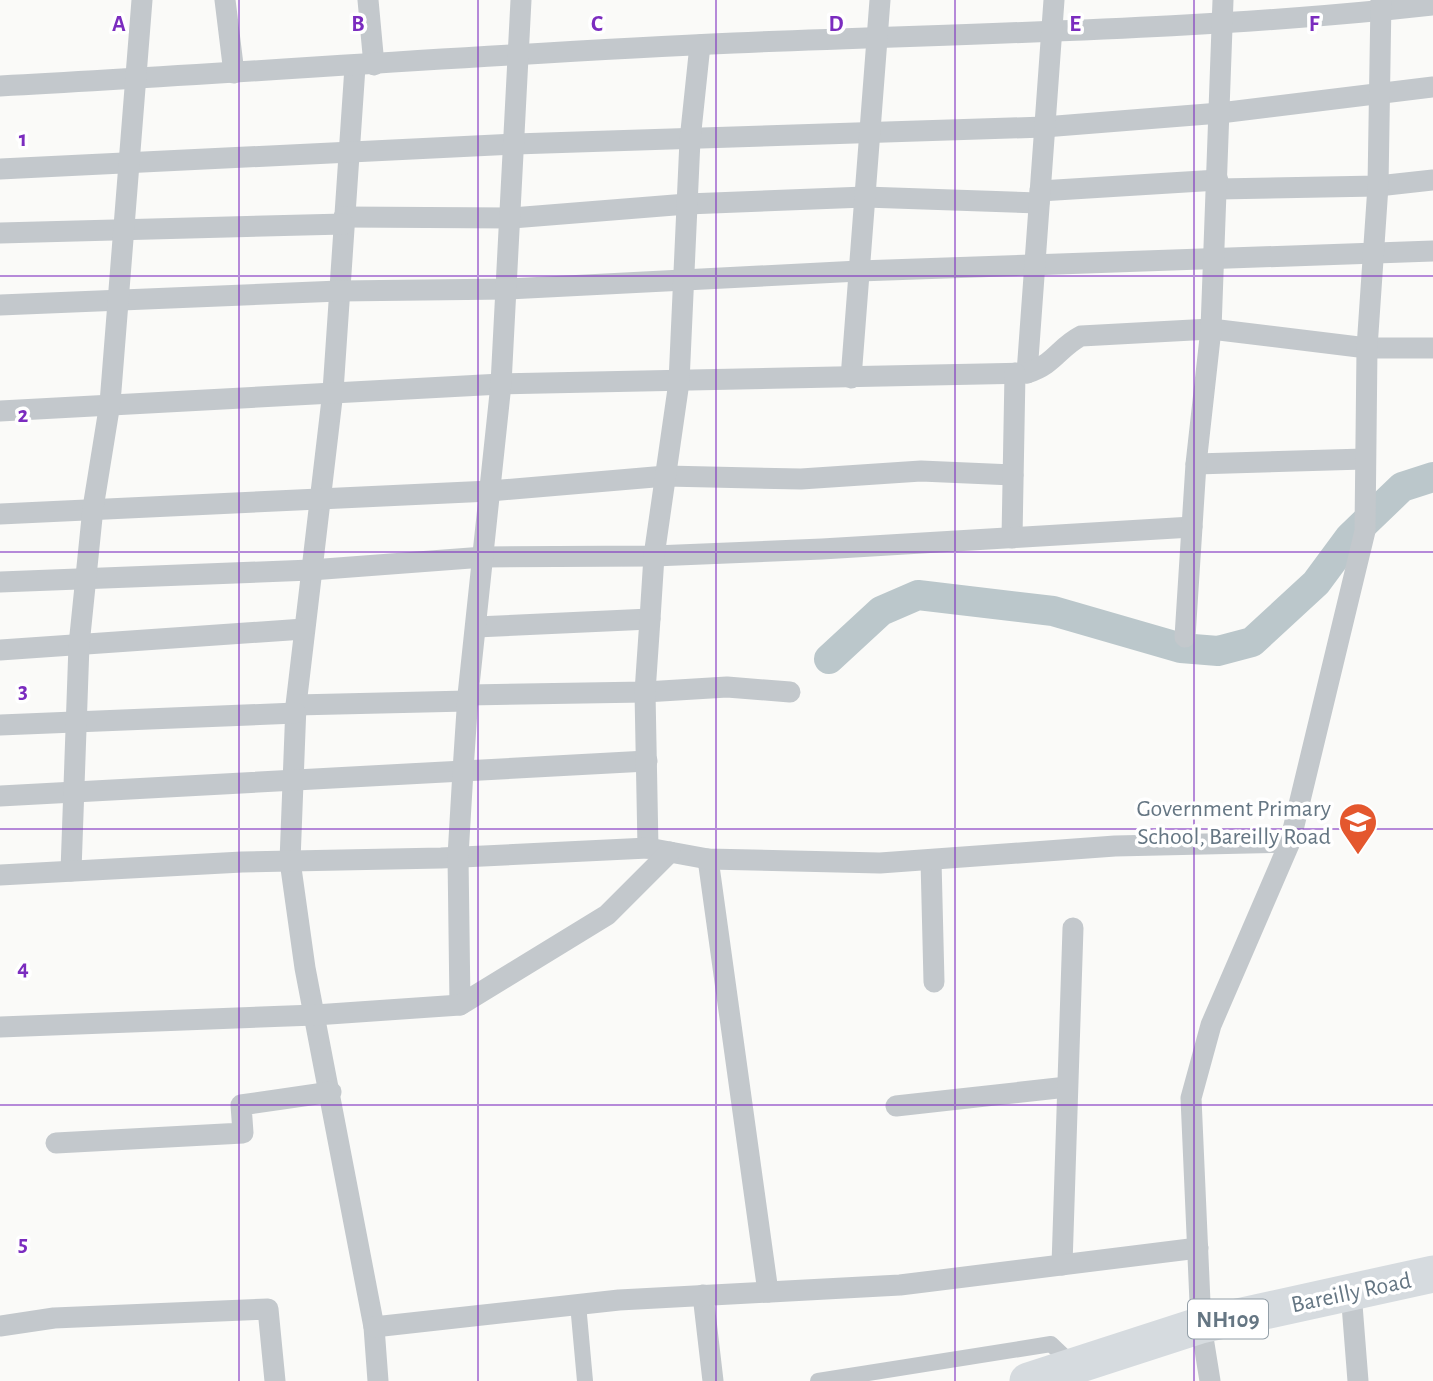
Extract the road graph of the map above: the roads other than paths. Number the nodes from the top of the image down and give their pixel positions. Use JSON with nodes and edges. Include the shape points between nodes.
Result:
{"nodes":[{"id":1,"x":142,"y":0,"type":"edge"},
{"id":2,"x":225,"y":0,"type":"edge"},
{"id":3,"x":368,"y":0,"type":"edge"},
{"id":4,"x":521,"y":0,"type":"edge"},
{"id":5,"x":880,"y":0,"type":"edge"},
{"id":6,"x":1054,"y":0,"type":"edge"},
{"id":7,"x":1381,"y":5,"type":"edge"},
{"id":8,"x":1433,"y":5,"type":"edge"},
{"id":9,"x":1222,"y":11,"type":"edge"},
{"id":10,"x":1051,"y":29,"type":"junction"},
{"id":11,"x":877,"y":37,"type":"junction"},
{"id":12,"x":700,"y":45,"type":"junction"},
{"id":13,"x":519,"y":53,"type":"junction"},
{"id":14,"x":365,"y":66,"type":"junction"},
{"id":15,"x":234,"y":73,"type":"junction"},
{"id":16,"x":136,"y":79,"type":"junction"},
{"id":17,"x":0,"y":86,"type":"edge"},
{"id":18,"x":1433,"y":86,"type":"edge"},
{"id":19,"x":1380,"y":93,"type":"junction"},
{"id":20,"x":1220,"y":113,"type":"junction"},
{"id":21,"x":1044,"y":127,"type":"junction"},
{"id":22,"x":870,"y":132,"type":"junction"},
{"id":23,"x":690,"y":139,"type":"junction"},
{"id":24,"x":515,"y":144,"type":"junction"},
{"id":25,"x":349,"y":153,"type":"junction"},
{"id":26,"x":129,"y":163,"type":"junction"},
{"id":27,"x":0,"y":169,"type":"edge"},
{"id":28,"x":1433,"y":180,"type":"edge"},
{"id":29,"x":1218,"y":184,"type":"junction"},
{"id":30,"x":1378,"y":186,"type":"junction"},
{"id":31,"x":865,"y":197,"type":"junction"},
{"id":32,"x":1040,"y":197,"type":"junction"},
{"id":33,"x":687,"y":204,"type":"junction"},
{"id":34,"x":512,"y":218,"type":"junction"},
{"id":35,"x":344,"y":221,"type":"junction"},
{"id":36,"x":124,"y":230,"type":"junction"},
{"id":37,"x":0,"y":233,"type":"edge"},
{"id":38,"x":1433,"y":251,"type":"edge"},
{"id":39,"x":1374,"y":252,"type":"junction"},
{"id":40,"x":1214,"y":260,"type":"junction"},
{"id":41,"x":1034,"y":264,"type":"junction"},
{"id":42,"x":859,"y":271,"type":"junction"},
{"id":43,"x":683,"y":280,"type":"junction"},
{"id":44,"x":508,"y":289,"type":"junction"},
{"id":45,"x":339,"y":291,"type":"junction"},
{"id":46,"x":119,"y":301,"type":"junction"},
{"id":47,"x":0,"y":305,"type":"edge"},
{"id":48,"x":1211,"y":329,"type":"junction"},
{"id":49,"x":1367,"y":348,"type":"junction"},
{"id":50,"x":1433,"y":348,"type":"edge"},
{"id":51,"x":1021,"y":373,"type":"junction"},
{"id":52,"x":851,"y":378,"type":"junction"},
{"id":53,"x":680,"y":382,"type":"junction"},
{"id":54,"x":501,"y":384,"type":"junction"},
{"id":55,"x":333,"y":391,"type":"junction"},
{"id":56,"x":110,"y":403,"type":"junction"},
{"id":57,"x":0,"y":411,"type":"edge"},
{"id":58,"x":1364,"y":459,"type":"junction"},
{"id":59,"x":1196,"y":464,"type":"junction"},
{"id":60,"x":1013,"y":475,"type":"junction"},
{"id":61,"x":666,"y":476,"type":"junction"},
{"id":62,"x":490,"y":491,"type":"junction"},
{"id":63,"x":319,"y":498,"type":"junction"},
{"id":64,"x":93,"y":508,"type":"junction"},
{"id":65,"x":0,"y":514,"type":"edge"},
{"id":66,"x":1192,"y":527,"type":"junction"},
{"id":67,"x":1012,"y":538,"type":"junction"},
{"id":68,"x":654,"y":556,"type":"junction"},
{"id":69,"x":484,"y":557,"type":"junction"},
{"id":70,"x":311,"y":570,"type":"junction"},
{"id":71,"x":86,"y":576,"type":"junction"},
{"id":72,"x":0,"y":582,"type":"edge"},
{"id":73,"x":650,"y":619,"type":"junction"},
{"id":74,"x":476,"y":627,"type":"junction"},
{"id":75,"x":304,"y":629,"type":"junction"},
{"id":76,"x":1185,"y":637,"type":"dead end"},
{"id":77,"x":79,"y":645,"type":"junction"},
{"id":78,"x":0,"y":650,"type":"edge"},
{"id":79,"x":645,"y":692,"type":"junction"},
{"id":80,"x":790,"y":692,"type":"dead end"},
{"id":81,"x":468,"y":698,"type":"junction"},
{"id":82,"x":296,"y":709,"type":"junction"},
{"id":83,"x":76,"y":722,"type":"junction"},
{"id":84,"x":0,"y":725,"type":"edge"},
{"id":85,"x":647,"y":761,"type":"junction"},
{"id":86,"x":463,"y":771,"type":"junction"},
{"id":87,"x":293,"y":779,"type":"junction"},
{"id":88,"x":74,"y":793,"type":"junction"},
{"id":89,"x":0,"y":796,"type":"edge"},
{"id":90,"x":1290,"y":842,"type":"junction"},
{"id":91,"x":648,"y":848,"type":"junction"},
{"id":92,"x":670,"y":852,"type":"junction"},
{"id":93,"x":458,"y":856,"type":"junction"},
{"id":94,"x":708,"y":859,"type":"junction"},
{"id":95,"x":931,"y":860,"type":"junction"},
{"id":96,"x":290,"y":861,"type":"junction"},
{"id":97,"x":71,"y":871,"type":"junction"},
{"id":98,"x":0,"y":875,"type":"edge"},
{"id":99,"x":1073,"y":928,"type":"dead end"},
{"id":100,"x":934,"y":982,"type":"dead end"},
{"id":101,"x":460,"y":1005,"type":"junction"},
{"id":102,"x":315,"y":1015,"type":"junction"},
{"id":103,"x":0,"y":1027,"type":"edge"},
{"id":104,"x":1067,"y":1087,"type":"junction"},
{"id":105,"x":331,"y":1092,"type":"junction"},
{"id":106,"x":896,"y":1106,"type":"dead end"},
{"id":107,"x":56,"y":1143,"type":"dead end"},
{"id":108,"x":1198,"y":1248,"type":"junction"},
{"id":109,"x":1062,"y":1265,"type":"junction"},
{"id":110,"x":1433,"y":1274,"type":"edge"},
{"id":111,"x":768,"y":1292,"type":"junction"},
{"id":112,"x":1352,"y":1292,"type":"junction"},
{"id":113,"x":703,"y":1295,"type":"junction"},
{"id":114,"x":578,"y":1304,"type":"junction"},
{"id":115,"x":1201,"y":1325,"type":"junction"},
{"id":116,"x":0,"y":1326,"type":"edge"},
{"id":117,"x":374,"y":1326,"type":"junction"},
{"id":118,"x":1074,"y":1366,"type":"junction"},
{"id":119,"x":275,"y":1381,"type":"edge"},
{"id":120,"x":378,"y":1381,"type":"edge"},
{"id":121,"x":585,"y":1381,"type":"edge"},
{"id":122,"x":713,"y":1381,"type":"edge"},
{"id":123,"x":818,"y":1381,"type":"edge"},
{"id":124,"x":1028,"y":1381,"type":"edge"},
{"id":125,"x":1210,"y":1381,"type":"edge"},
{"id":126,"x":1358,"y":1381,"type":"edge"}],
"edges":[{"from":1,"to":16,"type":"street"},
{"from":2,"to":15,"type":"street"},
{"from":3,"to":14,"type":"street"},
{"from":4,"to":13,"type":"street"},
{"from":5,"to":11,"type":"street"},
{"from":6,"to":10,"type":"street"},
{"from":7,"to":8,"type":"street"},
{"from":7,"to":9,"type":"street"},
{"from":7,"to":19,"type":"street"},
{"from":9,"to":10,"type":"street"},
{"from":9,"to":20,"type":"street"},
{"from":10,"to":11,"type":"street"},
{"from":10,"to":21,"type":"street"},
{"from":11,"to":12,"type":"street"},
{"from":11,"to":22,"type":"street"},
{"from":12,"to":13,"type":"street"},
{"from":12,"to":23,"type":"street"},
{"from":13,"to":14,"type":"street"},
{"from":13,"to":24,"type":"street"},
{"from":14,"to":15,"type":"street"},
{"from":14,"to":25,"type":"street"},
{"from":15,"to":16,"type":"street"},
{"from":16,"to":17,"type":"street"},
{"from":16,"to":26,"type":"street"},
{"from":18,"to":19,"type":"street"},
{"from":19,"to":20,"type":"street"},
{"from":19,"to":30,"type":"street"},
{"from":20,"to":21,"type":"street"},
{"from":20,"to":29,"type":"street"},
{"from":21,"to":22,"type":"street"},
{"from":21,"to":32,"type":"street"},
{"from":22,"to":23,"type":"street"},
{"from":22,"to":31,"type":"street"},
{"from":23,"to":24,"type":"street"},
{"from":23,"to":33,"type":"street"},
{"from":24,"to":25,"type":"street"},
{"from":24,"to":34,"type":"street"},
{"from":25,"to":26,"type":"street"},
{"from":25,"to":35,"type":"street"},
{"from":26,"to":27,"type":"street"},
{"from":26,"to":36,"type":"street"},
{"from":28,"to":30,"type":"street"},
{"from":29,"to":30,"type":"street"},
{"from":29,"to":32,"type":"street"},
{"from":29,"to":40,"type":"street"},
{"from":30,"to":39,"type":"street"},
{"from":31,"to":32,"type":"street"},
{"from":31,"to":33,"type":"street"},
{"from":31,"to":42,"type":"street"},
{"from":32,"to":41,"type":"street"},
{"from":33,"to":34,"type":"street"},
{"from":33,"to":43,"type":"street"},
{"from":34,"to":35,"type":"street"},
{"from":34,"to":44,"type":"street"},
{"from":35,"to":36,"type":"street"},
{"from":35,"to":45,"type":"street"},
{"from":36,"to":37,"type":"street"},
{"from":36,"to":46,"type":"street"},
{"from":38,"to":39,"type":"street"},
{"from":39,"to":40,"type":"street"},
{"from":39,"to":49,"type":"street"},
{"from":40,"to":41,"type":"street"},
{"from":40,"to":48,"type":"street"},
{"from":41,"to":42,"type":"street"},
{"from":41,"to":51,"type":"street"},
{"from":42,"to":43,"type":"street"},
{"from":42,"to":52,"type":"street"},
{"from":43,"to":44,"type":"street"},
{"from":43,"to":53,"type":"street"},
{"from":44,"to":45,"type":"street"},
{"from":44,"to":54,"type":"street"},
{"from":45,"to":46,"type":"street"},
{"from":45,"to":55,"type":"street"},
{"from":46,"to":47,"type":"street"},
{"from":46,"to":56,"type":"street"},
{"from":48,"to":49,"type":"street"},
{"from":48,"to":51,"type":"street","via":[[1081,336],[1069,342],[1047,367]]},
{"from":48,"to":59,"type":"street"},
{"from":49,"to":50,"type":"street"},
{"from":49,"to":58,"type":"street"},
{"from":51,"to":52,"type":"street"},
{"from":51,"to":60,"type":"street"},
{"from":52,"to":53,"type":"street"},
{"from":53,"to":54,"type":"street"},
{"from":53,"to":61,"type":"street"},
{"from":54,"to":55,"type":"street"},
{"from":54,"to":62,"type":"street"},
{"from":55,"to":56,"type":"street"},
{"from":55,"to":63,"type":"street"},
{"from":56,"to":57,"type":"street"},
{"from":56,"to":64,"type":"street"},
{"from":58,"to":59,"type":"street"},
{"from":58,"to":90,"type":"street","via":[[1365,523]]},
{"from":59,"to":66,"type":"street"},
{"from":60,"to":61,"type":"street","via":[[921,471],[801,479]]},
{"from":60,"to":67,"type":"street"},
{"from":61,"to":62,"type":"street"},
{"from":61,"to":68,"type":"street"},
{"from":62,"to":63,"type":"street"},
{"from":62,"to":69,"type":"street"},
{"from":63,"to":64,"type":"street"},
{"from":63,"to":70,"type":"street"},
{"from":64,"to":65,"type":"street"},
{"from":64,"to":71,"type":"street"},
{"from":66,"to":67,"type":"street"},
{"from":66,"to":76,"type":"street"},
{"from":67,"to":68,"type":"street"},
{"from":68,"to":69,"type":"street"},
{"from":68,"to":73,"type":"street"},
{"from":69,"to":70,"type":"street"},
{"from":69,"to":74,"type":"street"},
{"from":70,"to":71,"type":"street"},
{"from":70,"to":75,"type":"street"},
{"from":71,"to":72,"type":"street"},
{"from":71,"to":77,"type":"street"},
{"from":73,"to":74,"type":"street"},
{"from":73,"to":79,"type":"street"},
{"from":74,"to":81,"type":"street"},
{"from":75,"to":77,"type":"street"},
{"from":75,"to":82,"type":"street"},
{"from":77,"to":78,"type":"street"},
{"from":77,"to":83,"type":"street"},
{"from":79,"to":80,"type":"street","via":[[727,687]]},
{"from":79,"to":81,"type":"street"},
{"from":79,"to":85,"type":"street"},
{"from":81,"to":82,"type":"street"},
{"from":81,"to":86,"type":"street"},
{"from":82,"to":83,"type":"street"},
{"from":82,"to":87,"type":"street"},
{"from":83,"to":84,"type":"street"},
{"from":83,"to":88,"type":"street"},
{"from":85,"to":86,"type":"street"},
{"from":85,"to":91,"type":"street"},
{"from":86,"to":87,"type":"street"},
{"from":86,"to":93,"type":"street"},
{"from":87,"to":88,"type":"street"},
{"from":87,"to":96,"type":"street"},
{"from":88,"to":89,"type":"street"},
{"from":88,"to":97,"type":"street"},
{"from":90,"to":95,"type":"street","via":[[1115,846]]},
{"from":90,"to":108,"type":"street","via":[[1211,1025],[1191,1098]]},
{"from":91,"to":92,"type":"street"},
{"from":91,"to":93,"type":"street"},
{"from":92,"to":94,"type":"street"},
{"from":92,"to":101,"type":"street","via":[[607,915]]},
{"from":93,"to":96,"type":"street"},
{"from":93,"to":101,"type":"street"},
{"from":94,"to":95,"type":"street"},
{"from":94,"to":111,"type":"street"},
{"from":95,"to":100,"type":"street"},
{"from":96,"to":97,"type":"street"},
{"from":96,"to":102,"type":"street"},
{"from":97,"to":98,"type":"street"},
{"from":99,"to":104,"type":"street"},
{"from":101,"to":102,"type":"street"},
{"from":102,"to":103,"type":"street"},
{"from":102,"to":105,"type":"street"},
{"from":104,"to":106,"type":"street"},
{"from":104,"to":109,"type":"street"},
{"from":105,"to":107,"type":"street","via":[[240,1105],[243,1133]]},
{"from":105,"to":117,"type":"street"},
{"from":108,"to":109,"type":"street"},
{"from":108,"to":115,"type":"street"},
{"from":109,"to":111,"type":"street","via":[[900,1285]]},
{"from":110,"to":112,"type":"highway","name":"Bareilly Road","number":"NH109"},
{"from":111,"to":113,"type":"street"},
{"from":112,"to":115,"type":"highway","name":"Bareilly Road","number":"NH109"},
{"from":112,"to":126,"type":"street"},
{"from":113,"to":114,"type":"street"},
{"from":113,"to":122,"type":"street"},
{"from":114,"to":117,"type":"street"},
{"from":114,"to":121,"type":"street"},
{"from":115,"to":118,"type":"highway","name":"Bareilly Road","number":"NH109"},
{"from":115,"to":125,"type":"street"},
{"from":116,"to":119,"type":"street","via":[[54,1318],[268,1309]]},
{"from":117,"to":120,"type":"street"},
{"from":118,"to":123,"type":"street","via":[[1051,1344]]},
{"from":118,"to":124,"type":"highway","name":"Bareilly Road","number":"NH109"}]}
